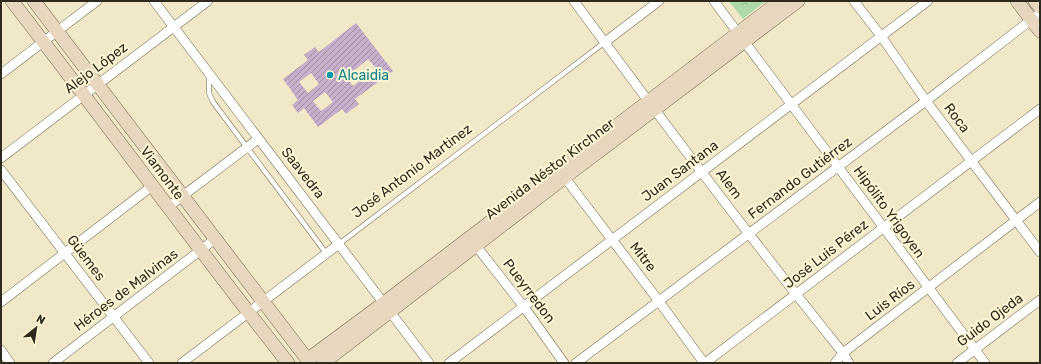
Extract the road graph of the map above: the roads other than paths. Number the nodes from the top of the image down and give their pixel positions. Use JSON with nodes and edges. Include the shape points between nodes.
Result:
{"nodes":[{"id":1,"x":12,"y":1,"type":"edge"},
{"id":2,"x":34,"y":1,"type":"edge"},
{"id":3,"x":97,"y":1,"type":"edge"},
{"id":4,"x":154,"y":1,"type":"edge"},
{"id":5,"x":208,"y":1,"type":"edge"},
{"id":6,"x":574,"y":1,"type":"edge"},
{"id":7,"x":659,"y":1,"type":"edge"},
{"id":8,"x":714,"y":1,"type":"edge"},
{"id":9,"x":780,"y":1,"type":"edge"},
{"id":10,"x":798,"y":1,"type":"edge"},
{"id":11,"x":854,"y":1,"type":"edge"},
{"id":12,"x":928,"y":1,"type":"edge"},
{"id":13,"x":1017,"y":1,"type":"edge"},
{"id":14,"x":1035,"y":1,"type":"edge"},
{"id":15,"x":1040,"y":7,"type":"edge"},
{"id":16,"x":1036,"y":16,"type":"edge"},
{"id":17,"x":173,"y":27,"type":"junction"},
{"id":18,"x":1040,"y":31,"type":"edge"},
{"id":19,"x":57,"y":32,"type":"junction"},
{"id":20,"x":881,"y":36,"type":"junction"},
{"id":21,"x":741,"y":37,"type":"junction"},
{"id":22,"x":44,"y":42,"type":"junction"},
{"id":23,"x":605,"y":42,"type":"junction"},
{"id":24,"x":209,"y":73,"type":"junction"},
{"id":25,"x":1,"y":74,"type":"edge"},
{"id":26,"x":97,"y":84,"type":"junction"},
{"id":27,"x":84,"y":94,"type":"junction"},
{"id":28,"x":926,"y":101,"type":"junction"},
{"id":29,"x":651,"y":105,"type":"junction"},
{"id":30,"x":791,"y":105,"type":"junction"},
{"id":31,"x":1040,"y":109,"type":"edge"},
{"id":32,"x":258,"y":139,"type":"junction"},
{"id":33,"x":246,"y":147,"type":"junction"},
{"id":34,"x":1,"y":158,"type":"edge"},
{"id":35,"x":972,"y":161,"type":"junction"},
{"id":36,"x":838,"y":166,"type":"junction"},
{"id":37,"x":1,"y":170,"type":"edge"},
{"id":38,"x":702,"y":172,"type":"junction"},
{"id":39,"x":561,"y":173,"type":"junction"},
{"id":40,"x":152,"y":186,"type":"junction"},
{"id":41,"x":182,"y":196,"type":"junction"},
{"id":42,"x":1040,"y":202,"type":"edge"},
{"id":43,"x":168,"y":207,"type":"junction"},
{"id":44,"x":1016,"y":220,"type":"junction"},
{"id":45,"x":884,"y":228,"type":"junction"},
{"id":46,"x":749,"y":234,"type":"junction"},
{"id":47,"x":215,"y":239,"type":"junction"},
{"id":48,"x":612,"y":240,"type":"junction"},
{"id":49,"x":473,"y":242,"type":"junction"},
{"id":50,"x":339,"y":244,"type":"junction"},
{"id":51,"x":201,"y":250,"type":"junction"},
{"id":52,"x":64,"y":252,"type":"junction"},
{"id":53,"x":1040,"y":252,"type":"edge"},
{"id":54,"x":326,"y":253,"type":"junction"},
{"id":55,"x":928,"y":289,"type":"junction"},
{"id":56,"x":796,"y":295,"type":"junction"},
{"id":57,"x":658,"y":300,"type":"junction"},
{"id":58,"x":1040,"y":300,"type":"edge"},
{"id":59,"x":1,"y":302,"type":"edge"},
{"id":60,"x":263,"y":302,"type":"junction"},
{"id":61,"x":524,"y":307,"type":"junction"},
{"id":62,"x":387,"y":308,"type":"junction"},
{"id":63,"x":248,"y":313,"type":"junction"},
{"id":64,"x":113,"y":317,"type":"junction"},
{"id":65,"x":1,"y":350,"type":"edge"},
{"id":66,"x":975,"y":350,"type":"junction"},
{"id":67,"x":843,"y":353,"type":"junction"},
{"id":68,"x":308,"y":361,"type":"edge"},
{"id":69,"x":10,"y":363,"type":"edge"},
{"id":70,"x":53,"y":363,"type":"edge"},
{"id":71,"x":149,"y":363,"type":"edge"},
{"id":72,"x":182,"y":363,"type":"edge"},
{"id":73,"x":288,"y":363,"type":"edge"},
{"id":74,"x":323,"y":363,"type":"edge"},
{"id":75,"x":429,"y":363,"type":"edge"},
{"id":76,"x":449,"y":363,"type":"edge"},
{"id":77,"x":564,"y":363,"type":"edge"},
{"id":78,"x":576,"y":363,"type":"edge"},
{"id":79,"x":705,"y":363,"type":"edge"},
{"id":80,"x":835,"y":363,"type":"edge"},
{"id":81,"x":849,"y":363,"type":"edge"},
{"id":82,"x":957,"y":363,"type":"edge"},
{"id":83,"x":985,"y":363,"type":"edge"}],
"edges":[{"from":1,"to":22,"type":"street","name":"Viamonte"},
{"from":2,"to":19,"type":"street","name":"Viamonte"},
{"from":3,"to":19,"type":"street"},
{"from":4,"to":17,"type":"street","name":"Saavedra"},
{"from":5,"to":17,"type":"street","name":"Alejo López"},
{"from":6,"to":23,"type":"street","name":"Alem"},
{"from":7,"to":23,"type":"street","name":"José Antonio Martinez"},
{"from":8,"to":21,"type":"street","name":"Hipólito Yrigoyen"},
{"from":9,"to":21,"type":"street","name":"Avenida Néstor Kirchner"},
{"from":10,"to":21,"type":"street","name":"Avenida Néstor Kirchner"},
{"from":11,"to":20,"type":"street","name":"Roca"},
{"from":12,"to":20,"type":"street","name":"Juan Santana"},
{"from":13,"to":16,"type":"street"},
{"from":14,"to":15,"type":"street"},
{"from":16,"to":18,"type":"street"},
{"from":16,"to":28,"type":"street","name":"Fernando Gutiérrez"},
{"from":17,"to":24,"type":"street","name":"Saavedra"},
{"from":17,"to":26,"type":"street","name":"Alejo López"},
{"from":19,"to":22,"type":"street"},
{"from":19,"to":26,"type":"street","name":"Viamonte"},
{"from":20,"to":28,"type":"street","name":"Roca"},
{"from":20,"to":30,"type":"street","name":"Juan Santana"},
{"from":21,"to":29,"type":"street","name":"Avenida Néstor Kirchner"},
{"from":21,"to":30,"type":"street","name":"Hipólito Yrigoyen"},
{"from":22,"to":25,"type":"street"},
{"from":22,"to":27,"type":"street","name":"Viamonte"},
{"from":23,"to":29,"type":"street","name":"Alem"},
{"from":23,"to":50,"type":"lane","name":"José Antonio Martinez"},
{"from":24,"to":32,"type":"street","name":"Saavedra"},
{"from":24,"to":33,"type":"lane","via":[[208,93],[212,102]]},
{"from":26,"to":27,"type":"street","name":"Alejo López"},
{"from":26,"to":41,"type":"street","name":"Viamonte"},
{"from":27,"to":34,"type":"street","name":"Alejo López"},
{"from":27,"to":40,"type":"street","name":"Viamonte"},
{"from":28,"to":35,"type":"street","name":"Roca"},
{"from":28,"to":36,"type":"street","name":"Fernando Gutiérrez"},
{"from":29,"to":38,"type":"street","name":"Alem"},
{"from":29,"to":39,"type":"street","name":"Avenida Néstor Kirchner"},
{"from":30,"to":36,"type":"street","name":"Hipólito Yrigoyen"},
{"from":30,"to":38,"type":"street","name":"Juan Santana"},
{"from":31,"to":35,"type":"street","name":"José Luis Pérez"},
{"from":32,"to":33,"type":"street"},
{"from":32,"to":50,"type":"street","name":"Saavedra"},
{"from":33,"to":41,"type":"street"},
{"from":33,"to":54,"type":"lane"},
{"from":35,"to":44,"type":"street","name":"Roca"},
{"from":35,"to":45,"type":"street","name":"José Luis Pérez"},
{"from":36,"to":45,"type":"street","name":"Hipólito Yrigoyen"},
{"from":36,"to":46,"type":"street","name":"Fernando Gutiérrez"},
{"from":37,"to":52,"type":"street","name":"Güemes"},
{"from":38,"to":46,"type":"street","name":"Alem"},
{"from":38,"to":48,"type":"street","name":"Juan Santana"},
{"from":39,"to":48,"type":"street","name":"Mitre"},
{"from":39,"to":49,"type":"street","name":"Avenida Néstor Kirchner"},
{"from":40,"to":43,"type":"street","name":"Viamonte"},
{"from":40,"to":52,"type":"street"},
{"from":41,"to":43,"type":"street"},
{"from":41,"to":47,"type":"street","name":"Viamonte"},
{"from":42,"to":44,"type":"street","name":"Luis Ríos"},
{"from":43,"to":51,"type":"street","name":"Viamonte"},
{"from":44,"to":53,"type":"street","name":"Roca"},
{"from":44,"to":55,"type":"street","name":"Luis Ríos"},
{"from":45,"to":55,"type":"street","name":"Hipólito Yrigoyen"},
{"from":45,"to":56,"type":"street","name":"José Luis Pérez"},
{"from":46,"to":56,"type":"street","name":"Alem"},
{"from":46,"to":57,"type":"street","name":"Fernando Gutiérrez"},
{"from":47,"to":51,"type":"street","name":"Héroes de Malvinas"},
{"from":47,"to":60,"type":"street","name":"Viamonte"},
{"from":48,"to":57,"type":"street","name":"Mitre"},
{"from":48,"to":61,"type":"street","name":"Juan Santana"},
{"from":49,"to":61,"type":"street","name":"Pueyrredon"},
{"from":49,"to":62,"type":"street","name":"Avenida Néstor Kirchner"},
{"from":50,"to":54,"type":"street","name":"José Antonio Martinez"},
{"from":50,"to":62,"type":"street","name":"Saavedra"},
{"from":51,"to":63,"type":"street","name":"Viamonte"},
{"from":51,"to":64,"type":"street","name":"Héroes de Malvinas"},
{"from":52,"to":59,"type":"street"},
{"from":52,"to":64,"type":"street","name":"Güemes"},
{"from":54,"to":60,"type":"street","name":"José Antonio Martinez"},
{"from":55,"to":66,"type":"street","name":"Hipólito Yrigoyen"},
{"from":55,"to":67,"type":"street","name":"Luis Ríos"},
{"from":56,"to":67,"type":"street","name":"Alem"},
{"from":56,"to":79,"type":"street","name":"José Luis Pérez"},
{"from":57,"to":78,"type":"street","name":"Fernando Gutiérrez"},
{"from":57,"to":79,"type":"street","name":"Mitre"},
{"from":58,"to":66,"type":"street","name":"Guido Ojeda"},
{"from":60,"to":63,"type":"street","name":"José Antonio Martinez"},
{"from":60,"to":68,"type":"street","name":"Viamonte"},
{"from":61,"to":76,"type":"street","name":"Juan Santana"},
{"from":61,"to":77,"type":"street","name":"Pueyrredon"},
{"from":62,"to":68,"type":"street","name":"Avenida Néstor Kirchner"},
{"from":62,"to":74,"type":"street","name":"Avenida Néstor Kirchner"},
{"from":62,"to":75,"type":"street","name":"Saavedra"},
{"from":63,"to":72,"type":"street","name":"José Antonio Martinez"},
{"from":63,"to":73,"type":"street","name":"Viamonte"},
{"from":64,"to":70,"type":"street","name":"Héroes de Malvinas"},
{"from":64,"to":71,"type":"street","name":"Güemes"},
{"from":65,"to":69,"type":"street"},
{"from":66,"to":82,"type":"street","name":"Guido Ojeda"},
{"from":66,"to":83,"type":"street","name":"Hipólito Yrigoyen"},
{"from":67,"to":80,"type":"street","name":"Luis Ríos"},
{"from":67,"to":81,"type":"street","name":"Alem"}]}
